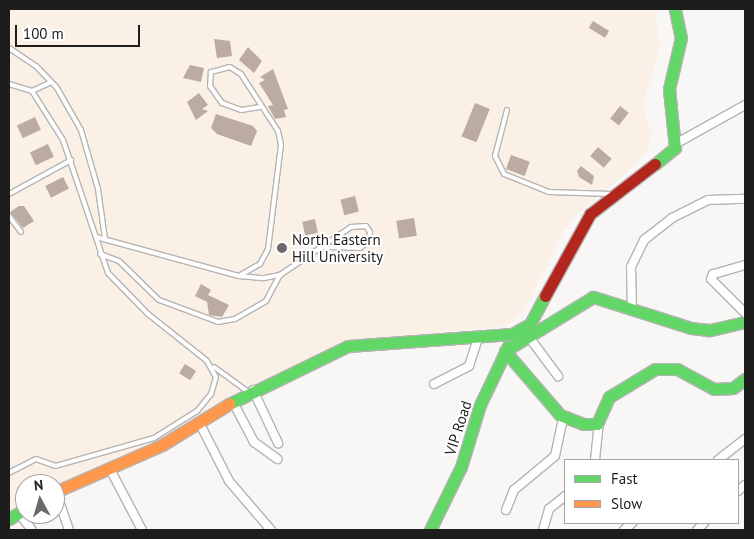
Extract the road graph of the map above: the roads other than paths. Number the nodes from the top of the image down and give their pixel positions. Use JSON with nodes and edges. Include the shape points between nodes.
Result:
{"nodes":[{"id":1,"x":675,"y":9,"type":"edge"},
{"id":2,"x":9,"y":48,"type":"edge"},
{"id":3,"x":51,"y":82,"type":"junction"},
{"id":4,"x":9,"y":84,"type":"edge"},
{"id":5,"x":32,"y":91,"type":"junction"},
{"id":6,"x":745,"y":105,"type":"edge"},
{"id":7,"x":260,"y":107,"type":"junction"},
{"id":8,"x":507,"y":110,"type":"dead end"},
{"id":9,"x":677,"y":143,"type":"junction"},
{"id":10,"x":71,"y":160,"type":"junction"},
{"id":11,"x":9,"y":194,"type":"edge"},
{"id":12,"x":611,"y":194,"type":"junction"},
{"id":13,"x":745,"y":199,"type":"edge"},
{"id":14,"x":9,"y":216,"type":"edge"},
{"id":15,"x":21,"y":232,"type":"dead end"},
{"id":16,"x":96,"y":237,"type":"junction"},
{"id":17,"x":105,"y":239,"type":"junction"},
{"id":18,"x":322,"y":247,"type":"junction"},
{"id":19,"x":100,"y":254,"type":"junction"},
{"id":20,"x":745,"y":265,"type":"edge"},
{"id":21,"x":280,"y":275,"type":"junction"},
{"id":22,"x":239,"y":276,"type":"junction"},
{"id":23,"x":632,"y":308,"type":"junction"},
{"id":24,"x":745,"y":312,"type":"edge"},
{"id":25,"x":745,"y":322,"type":"edge"},
{"id":26,"x":512,"y":334,"type":"junction"},
{"id":27,"x":479,"y":336,"type":"junction"},
{"id":28,"x":529,"y":337,"type":"junction"},
{"id":29,"x":505,"y":351,"type":"junction"},
{"id":30,"x":212,"y":366,"type":"junction"},
{"id":31,"x":558,"y":376,"type":"dead end"},
{"id":32,"x":745,"y":379,"type":"edge"},
{"id":33,"x":434,"y":384,"type":"dead end"},
{"id":34,"x":251,"y":392,"type":"junction"},
{"id":35,"x":234,"y":404,"type":"junction"},
{"id":36,"x":563,"y":418,"type":"junction"},
{"id":37,"x":599,"y":422,"type":"junction"},
{"id":38,"x":200,"y":424,"type":"junction"},
{"id":39,"x":745,"y":440,"type":"edge"},
{"id":40,"x":278,"y":443,"type":"dead end"},
{"id":41,"x":276,"y":459,"type":"dead end"},
{"id":42,"x":594,"y":459,"type":"edge"},
{"id":43,"x":719,"y":459,"type":"edge"},
{"id":44,"x":110,"y":469,"type":"junction"},
{"id":45,"x":9,"y":473,"type":"edge"},
{"id":46,"x":65,"y":488,"type":"edge"},
{"id":47,"x":564,"y":497,"type":"edge"},
{"id":48,"x":506,"y":510,"type":"dead end"},
{"id":49,"x":142,"y":530,"type":"edge"},
{"id":50,"x":271,"y":530,"type":"edge"},
{"id":51,"x":430,"y":530,"type":"edge"},
{"id":52,"x":543,"y":530,"type":"edge"}],
"edges":[{"from":1,"to":9,"type":"street","via":[[681,38],[669,89]]},
{"from":2,"to":3,"type":"lane"},
{"from":3,"to":5,"type":"lane"},
{"from":3,"to":17,"type":"lane","via":[[68,104],[92,158]]},
{"from":4,"to":5,"type":"lane"},
{"from":5,"to":10,"type":"lane"},
{"from":6,"to":9,"type":"street"},
{"from":7,"to":7,"type":"lane","via":[[250,87],[235,69],[220,67],[211,72],[210,86],[222,103],[241,110]]},
{"from":7,"to":22,"type":"lane","via":[[280,137],[277,183],[266,255]]},
{"from":8,"to":12,"type":"lane","via":[[495,156],[504,174],[549,192],[600,191]]},
{"from":9,"to":12,"type":"street","via":[[669,154]]},
{"from":10,"to":11,"type":"lane"},
{"from":10,"to":16,"type":"lane"},
{"from":12,"to":26,"type":"street","via":[[578,231],[538,315]]},
{"from":13,"to":23,"type":"street","via":[[708,200],[672,218],[644,240],[631,267]]},
{"from":14,"to":15,"type":"lane"},
{"from":16,"to":17,"type":"lane"},
{"from":16,"to":19,"type":"lane"},
{"from":17,"to":22,"type":"lane"},
{"from":18,"to":18,"type":"lane","via":[[351,227],[366,226],[370,232],[369,241],[360,248]]},
{"from":18,"to":21,"type":"lane"},
{"from":19,"to":21,"type":"lane","via":[[119,261],[159,300],[218,322],[235,320],[266,301]]},
{"from":19,"to":30,"type":"lane","via":[[116,283]]},
{"from":20,"to":24,"type":"street","via":[[713,274],[711,279]]},
{"from":21,"to":22,"type":"lane"},
{"from":23,"to":25,"type":"street","via":[[691,328],[715,329]]},
{"from":23,"to":28,"type":"street","via":[[593,297]]},
{"from":26,"to":27,"type":"street"},
{"from":26,"to":29,"type":"street","name":"VIP Road"},
{"from":27,"to":33,"type":"street","via":[[469,366]]},
{"from":27,"to":34,"type":"street","via":[[348,346]]},
{"from":28,"to":29,"type":"street"},
{"from":28,"to":31,"type":"street"},
{"from":29,"to":36,"type":"street"},
{"from":29,"to":51,"type":"street","name":"VIP Road","via":[[480,405],[460,468]]},
{"from":30,"to":34,"type":"lane"},
{"from":30,"to":45,"type":"lane","via":[[215,383],[206,403],[154,438],[56,466],[36,460]]},
{"from":32,"to":37,"type":"street","via":[[733,388],[714,389],[677,369],[656,369],[609,397]]},
{"from":34,"to":35,"type":"street"},
{"from":34,"to":40,"type":"street"},
{"from":35,"to":38,"type":"street"},
{"from":35,"to":41,"type":"street","via":[[254,442]]},
{"from":36,"to":37,"type":"street","via":[[583,424]]},
{"from":36,"to":48,"type":"street","via":[[555,456],[514,490]]},
{"from":37,"to":42,"type":"street"},
{"from":38,"to":44,"type":"street"},
{"from":38,"to":50,"type":"street","via":[[229,481]]},
{"from":39,"to":43,"type":"street"},
{"from":44,"to":46,"type":"street"},
{"from":44,"to":49,"type":"street"},
{"from":47,"to":52,"type":"street","via":[[549,509]]}]}
